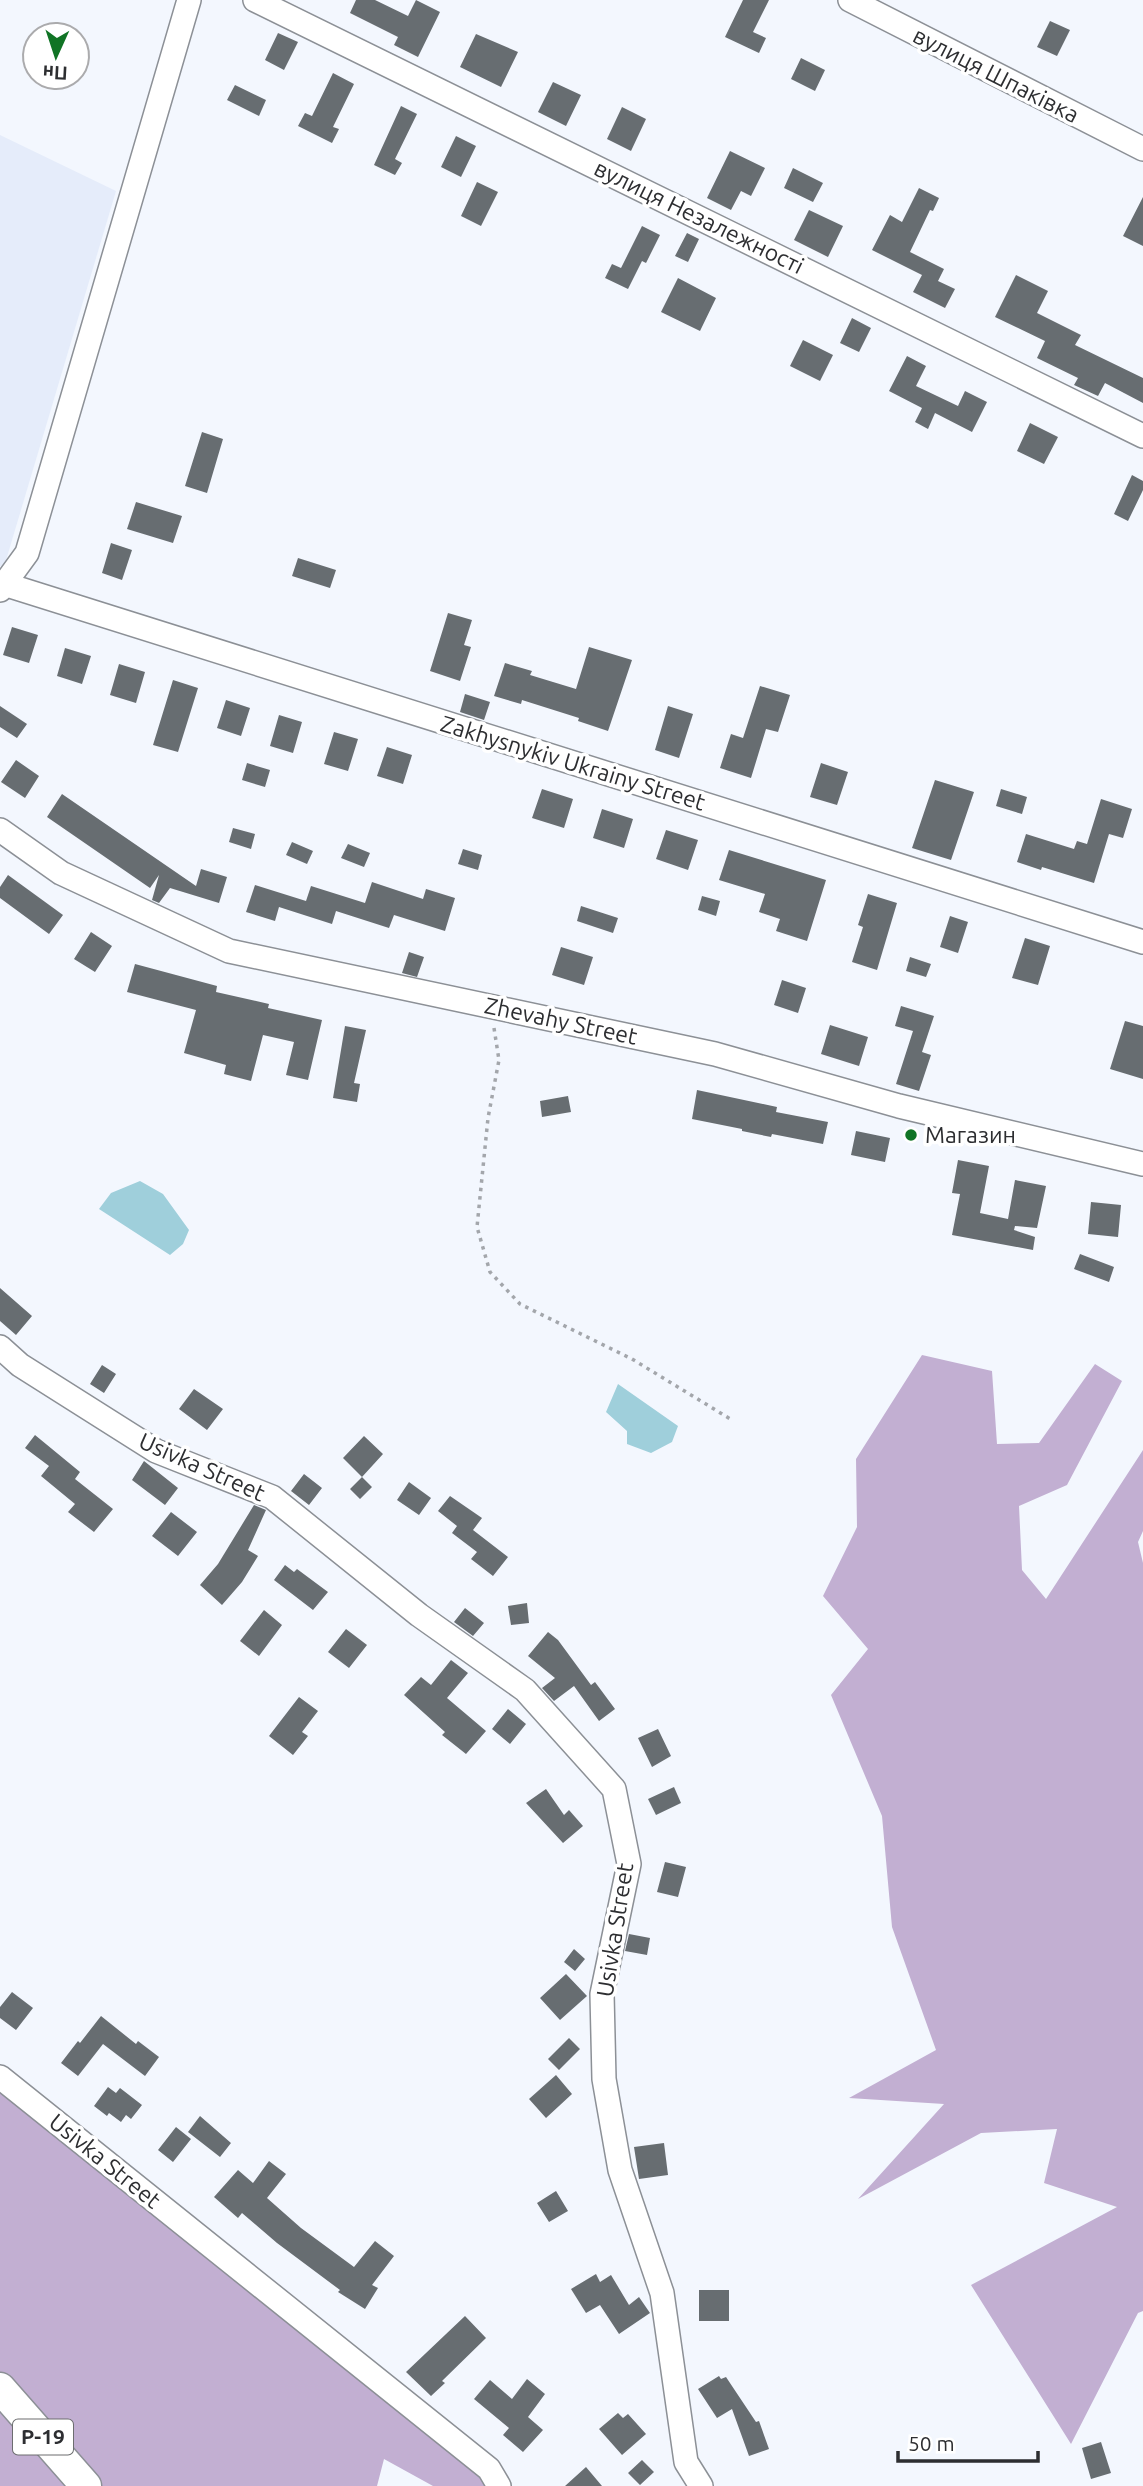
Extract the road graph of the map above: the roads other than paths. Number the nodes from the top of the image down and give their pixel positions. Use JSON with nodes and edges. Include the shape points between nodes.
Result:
{"nodes":[{"id":1,"x":189,"y":0,"type":"edge"},
{"id":2,"x":255,"y":0,"type":"edge"},
{"id":3,"x":850,"y":0,"type":"edge"},
{"id":4,"x":1143,"y":149,"type":"edge"},
{"id":5,"x":1143,"y":436,"type":"edge"},
{"id":6,"x":2,"y":587,"type":"edge"},
{"id":7,"x":0,"y":830,"type":"edge"},
{"id":8,"x":1143,"y":942,"type":"edge"},
{"id":9,"x":1143,"y":1164,"type":"edge"},
{"id":10,"x":0,"y":1347,"type":"edge"},
{"id":11,"x":0,"y":2077,"type":"edge"},
{"id":12,"x":0,"y":2388,"type":"edge"},
{"id":13,"x":86,"y":2486,"type":"edge"},
{"id":14,"x":499,"y":2486,"type":"edge"},
{"id":15,"x":701,"y":2486,"type":"edge"}],
"edges":[{"from":1,"to":6,"type":"street","via":[[27,553]]},
{"from":2,"to":5,"type":"street","name":"вулиця Незалежності"},
{"from":3,"to":4,"type":"street","name":"вулиця Шпаківка"},
{"from":6,"to":8,"type":"street","name":"Zakhysnykiv Ukrainy Street"},
{"from":7,"to":9,"type":"street","name":"Zhevahy Street","via":[[61,873],[229,951],[715,1054],[899,1106]]},
{"from":10,"to":15,"type":"street","name":"Usivka Street","via":[[20,1365],[156,1451],[272,1497],[419,1615],[525,1690],[614,1789],[629,1864],[602,1994],[604,2078],[620,2169],[662,2293],[685,2462]]},
{"from":11,"to":14,"type":"street","name":"Usivka Street","via":[[489,2469]]},
{"from":12,"to":13,"type":"main road","number":"Р-19"}]}
